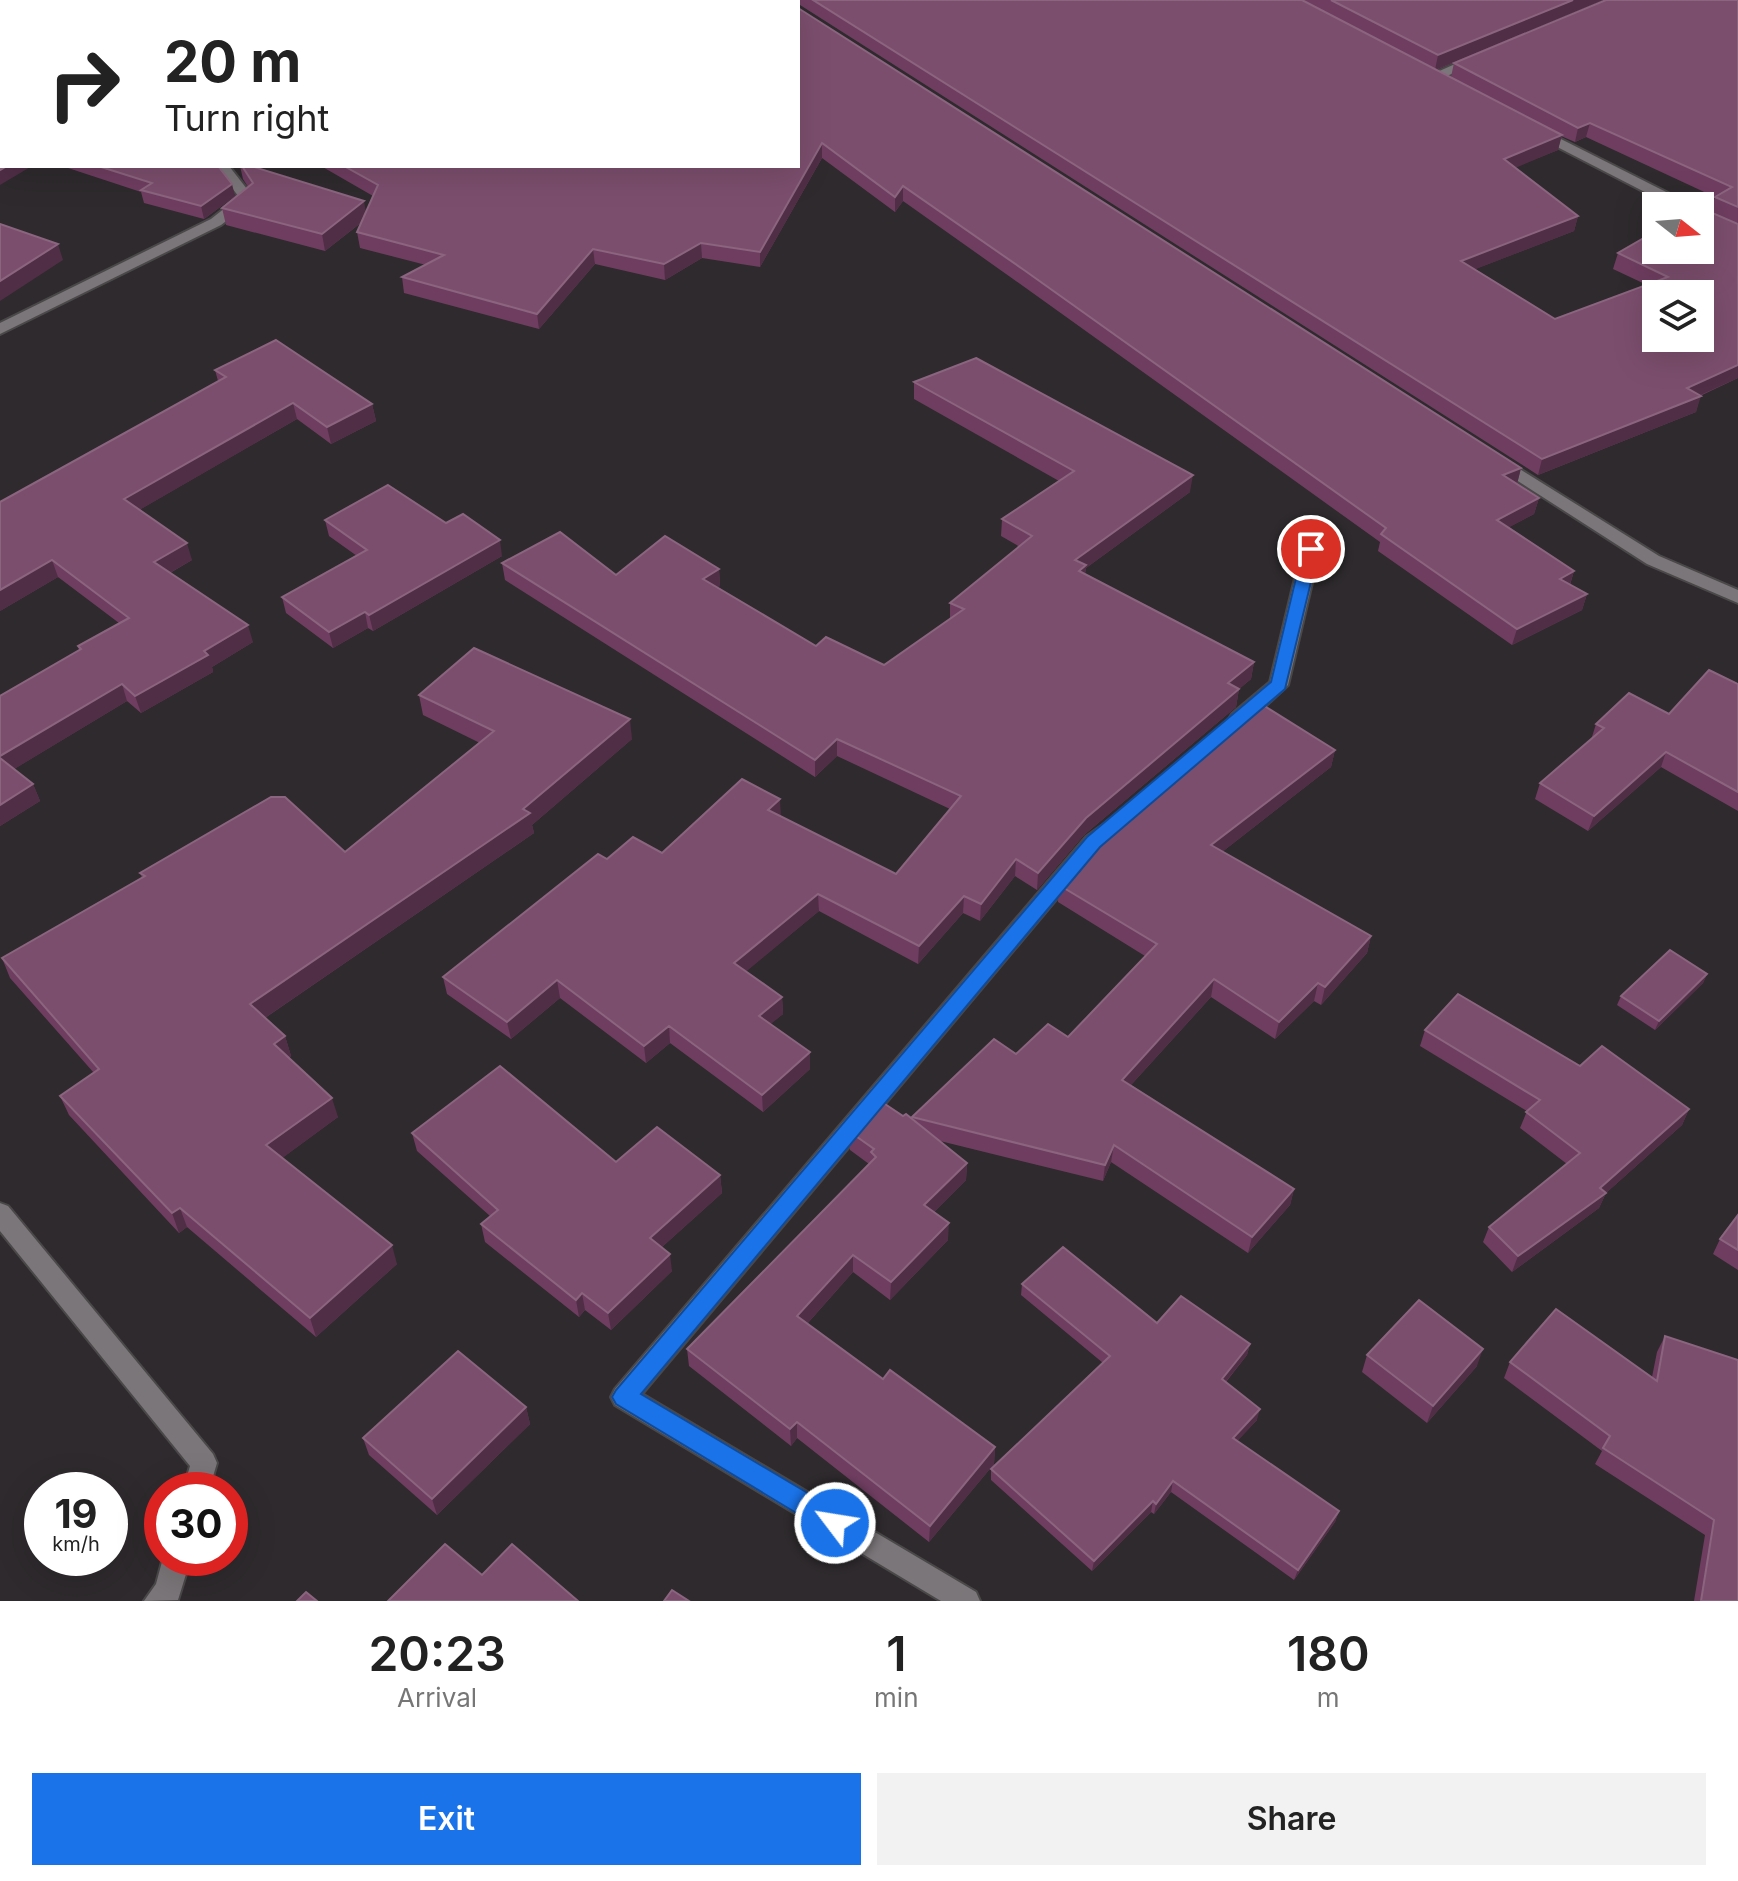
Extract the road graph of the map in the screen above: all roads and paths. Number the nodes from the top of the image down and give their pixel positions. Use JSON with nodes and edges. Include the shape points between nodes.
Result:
{"nodes":[{"id":1,"x":1491,"y":53,"type":"edge"},
{"id":2,"x":1419,"y":70,"type":"edge"},
{"id":3,"x":1433,"y":77,"type":"junction"},
{"id":4,"x":1447,"y":84,"type":"edge"},
{"id":5,"x":1530,"y":127,"type":"edge"},
{"id":6,"x":224,"y":168,"type":"edge"},
{"id":7,"x":1656,"y":192,"type":"edge"},
{"id":8,"x":0,"y":329,"type":"edge"},
{"id":9,"x":1479,"y":448,"type":"edge"},
{"id":10,"x":1311,"y":549,"type":"dead end"},
{"id":11,"x":1738,"y":597,"type":"edge"},
{"id":12,"x":1221,"y":734,"type":"edge"},
{"id":13,"x":1140,"y":803,"type":"edge"},
{"id":14,"x":0,"y":1213,"type":"edge"},
{"id":15,"x":201,"y":1472,"type":"edge"},
{"id":16,"x":172,"y":1576,"type":"edge"},
{"id":17,"x":158,"y":1601,"type":"edge"},
{"id":18,"x":966,"y":1601,"type":"edge"}],
"edges":[{"from":1,"to":3,"type":"street"},
{"from":2,"to":3,"type":"street"},
{"from":3,"to":4,"type":"street"},
{"from":5,"to":7,"type":"street"},
{"from":6,"to":8,"type":"street","via":[[247,198],[216,222]]},
{"from":9,"to":11,"type":"street","via":[[1653,560]]},
{"from":10,"to":12,"type":"street","via":[[1279,685]]},
{"from":13,"to":18,"type":"street","via":[[1093,842],[624,1397]]},
{"from":14,"to":15,"type":"street","via":[[204,1463]]},
{"from":16,"to":17,"type":"street"}]}
